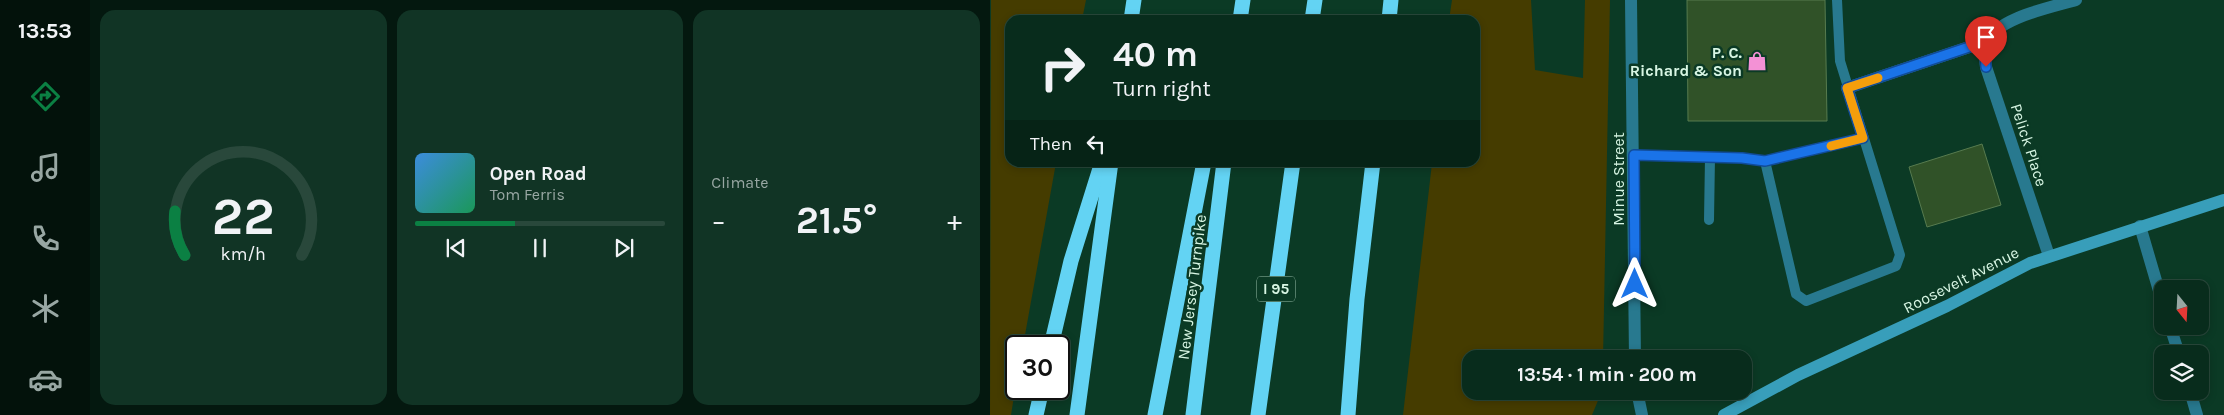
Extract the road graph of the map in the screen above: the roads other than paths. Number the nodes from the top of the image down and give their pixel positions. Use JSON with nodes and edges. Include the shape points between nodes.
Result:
{"nodes":[{"id":1,"x":1134,"y":0,"type":"edge"},
{"id":2,"x":1243,"y":0,"type":"edge"},
{"id":3,"x":1315,"y":0,"type":"edge"},
{"id":4,"x":1391,"y":0,"type":"edge"},
{"id":5,"x":1631,"y":0,"type":"edge"},
{"id":6,"x":1837,"y":0,"type":"edge"},
{"id":7,"x":2076,"y":0,"type":"edge"},
{"id":8,"x":1132,"y":15,"type":"edge"},
{"id":9,"x":1241,"y":15,"type":"edge"},
{"id":10,"x":1313,"y":15,"type":"edge"},
{"id":11,"x":1390,"y":15,"type":"edge"},
{"id":12,"x":1987,"y":41,"type":"junction"},
{"id":13,"x":1847,"y":88,"type":"junction"},
{"id":14,"x":1863,"y":138,"type":"junction"},
{"id":15,"x":1634,"y":155,"type":"junction"},
{"id":16,"x":1710,"y":157,"type":"junction"},
{"id":17,"x":1765,"y":161,"type":"junction"},
{"id":18,"x":1100,"y":167,"type":"edge"},
{"id":19,"x":1110,"y":167,"type":"edge"},
{"id":20,"x":1203,"y":167,"type":"edge"},
{"id":21,"x":1223,"y":167,"type":"edge"},
{"id":22,"x":1292,"y":167,"type":"edge"},
{"id":23,"x":1372,"y":167,"type":"edge"},
{"id":24,"x":2224,"y":200,"type":"edge"},
{"id":25,"x":1709,"y":220,"type":"dead end"},
{"id":26,"x":2140,"y":226,"type":"junction"},
{"id":27,"x":2049,"y":256,"type":"junction"},
{"id":28,"x":2156,"y":280,"type":"edge"},
{"id":29,"x":1054,"y":335,"type":"edge"},
{"id":30,"x":1635,"y":350,"type":"edge"},
{"id":31,"x":1039,"y":400,"type":"edge"},
{"id":32,"x":1639,"y":400,"type":"edge"},
{"id":33,"x":2193,"y":400,"type":"edge"},
{"id":34,"x":1036,"y":415,"type":"edge"},
{"id":35,"x":1077,"y":415,"type":"edge"},
{"id":36,"x":1155,"y":415,"type":"edge"},
{"id":37,"x":1193,"y":415,"type":"edge"},
{"id":38,"x":1258,"y":415,"type":"edge"},
{"id":39,"x":1348,"y":415,"type":"edge"},
{"id":40,"x":1642,"y":415,"type":"edge"},
{"id":41,"x":1724,"y":415,"type":"edge"},
{"id":42,"x":2197,"y":415,"type":"edge"}],
"edges":[{"from":1,"to":8,"type":"highway"},
{"from":2,"to":9,"type":"highway"},
{"from":3,"to":10,"type":"highway"},
{"from":4,"to":11,"type":"highway"},
{"from":5,"to":15,"type":"street","name":"Minue Street"},
{"from":6,"to":13,"type":"lane","via":[[1840,61]]},
{"from":7,"to":12,"type":"street","via":[[2011,20]]},
{"from":12,"to":13,"type":"street"},
{"from":12,"to":27,"type":"street","name":"Pelick Place","via":[[1986,67]]},
{"from":13,"to":14,"type":"lane"},
{"from":14,"to":17,"type":"lane"},
{"from":14,"to":17,"type":"lane","via":[[1900,254],[1896,266],[1806,301],[1796,294]]},
{"from":15,"to":16,"type":"lane"},
{"from":15,"to":30,"type":"street","name":"Minue Street"},
{"from":16,"to":17,"type":"lane"},
{"from":16,"to":25,"type":"lane"},
{"from":18,"to":29,"type":"highway","via":[[1071,261]]},
{"from":19,"to":35,"type":"highway"},
{"from":20,"to":36,"type":"highway"},
{"from":21,"to":37,"type":"highway","name":"New Jersey Turnpike"},
{"from":22,"to":38,"type":"highway","number":"I 95"},
{"from":23,"to":39,"type":"highway"},
{"from":24,"to":26,"type":"main road","name":"Roosevelt Avenue"},
{"from":26,"to":27,"type":"main road","name":"Roosevelt Avenue"},
{"from":26,"to":28,"type":"street"},
{"from":27,"to":41,"type":"main road","name":"Roosevelt Avenue","via":[[1798,375]]},
{"from":31,"to":34,"type":"highway"},
{"from":32,"to":40,"type":"street"},
{"from":33,"to":42,"type":"street"}]}
